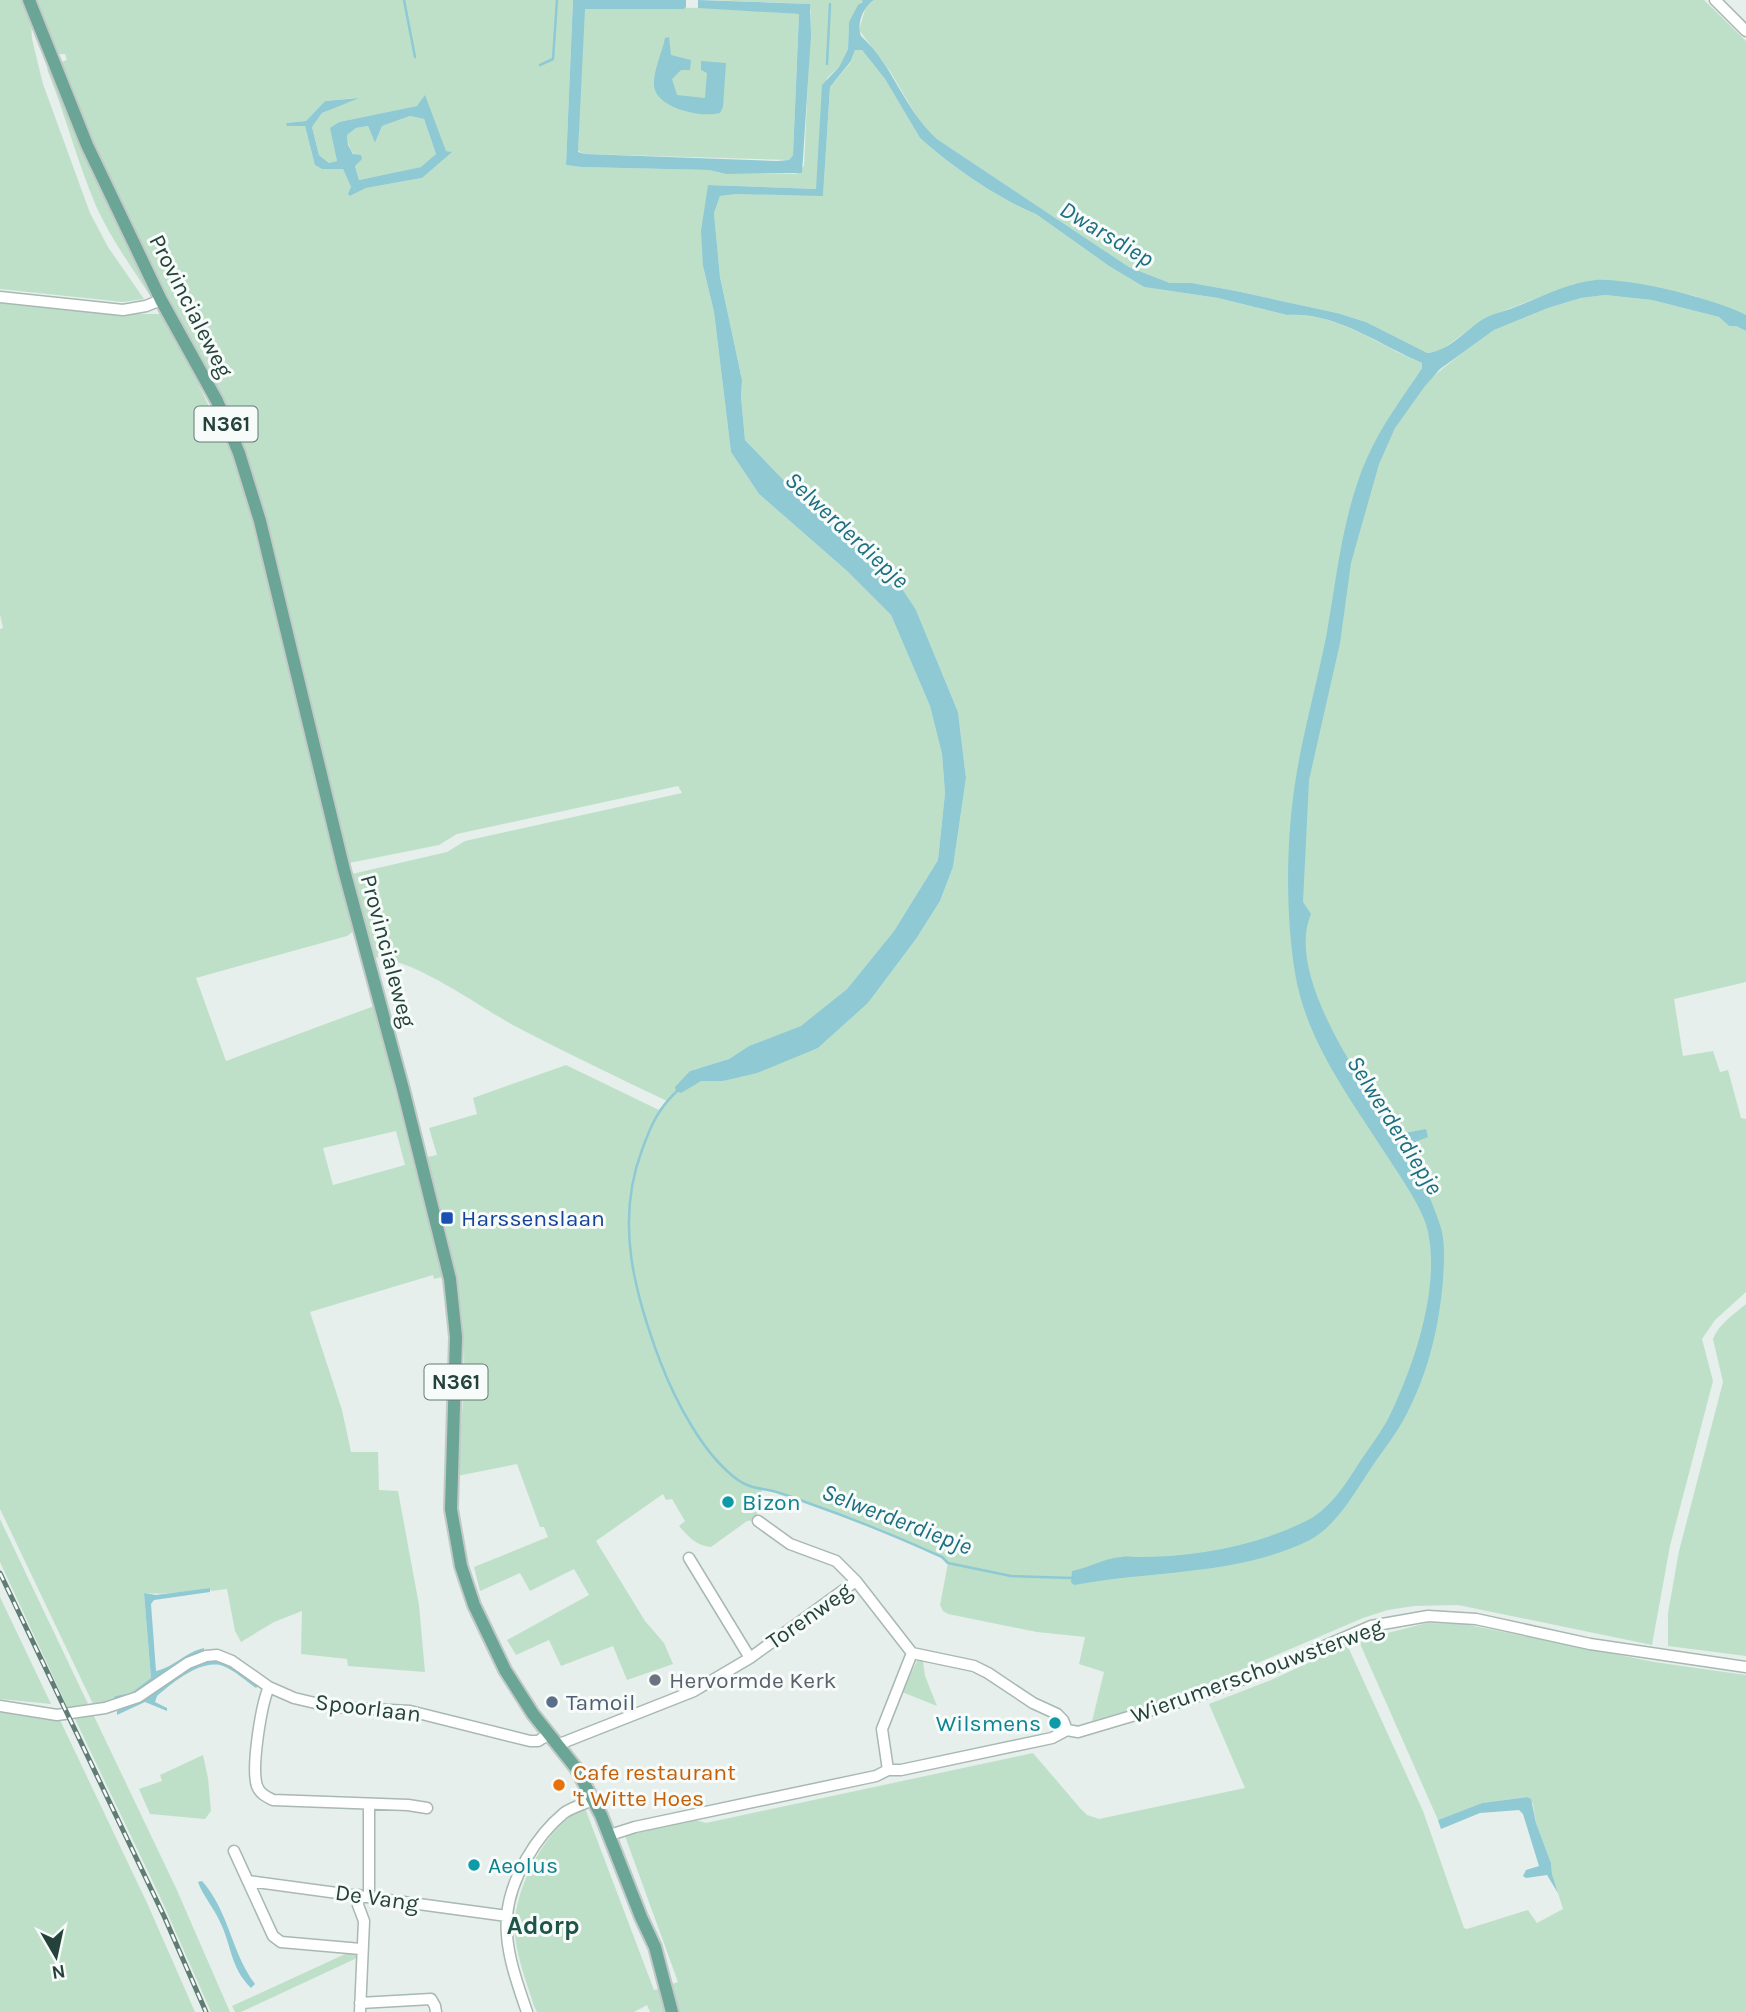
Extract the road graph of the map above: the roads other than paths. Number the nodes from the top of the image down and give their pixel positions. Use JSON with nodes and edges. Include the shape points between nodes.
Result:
{"nodes":[{"id":1,"x":29,"y":0,"type":"edge"},
{"id":2,"x":1715,"y":0,"type":"edge"},
{"id":3,"x":1746,"y":31,"type":"edge"},
{"id":4,"x":0,"y":297,"type":"edge"},
{"id":5,"x":161,"y":300,"type":"junction"},
{"id":6,"x":758,"y":1521,"type":"dead end"},
{"id":7,"x":689,"y":1558,"type":"dead end"},
{"id":8,"x":856,"y":1581,"type":"junction"},
{"id":9,"x":912,"y":1653,"type":"junction"},
{"id":10,"x":750,"y":1658,"type":"junction"},
{"id":11,"x":1746,"y":1667,"type":"edge"},
{"id":12,"x":269,"y":1687,"type":"junction"},
{"id":13,"x":0,"y":1706,"type":"edge"},
{"id":14,"x":1066,"y":1730,"type":"junction"},
{"id":15,"x":548,"y":1734,"type":"junction"},
{"id":16,"x":557,"y":1745,"type":"junction"},
{"id":17,"x":888,"y":1770,"type":"junction"},
{"id":18,"x":594,"y":1800,"type":"junction"},
{"id":19,"x":369,"y":1805,"type":"junction"},
{"id":20,"x":427,"y":1808,"type":"dead end"},
{"id":21,"x":610,"y":1835,"type":"junction"},
{"id":22,"x":234,"y":1851,"type":"dead end"},
{"id":23,"x":248,"y":1881,"type":"junction"},
{"id":24,"x":364,"y":1896,"type":"junction"},
{"id":25,"x":507,"y":1916,"type":"junction"},
{"id":26,"x":361,"y":1949,"type":"junction"},
{"id":27,"x":360,"y":2007,"type":"edge"},
{"id":28,"x":436,"y":2012,"type":"edge"},
{"id":29,"x":527,"y":2012,"type":"edge"},
{"id":30,"x":672,"y":2012,"type":"edge"}],
"edges":[{"from":1,"to":5,"type":"main road","name":"Provincialeweg","number":"N361","via":[[87,145]]},
{"from":2,"to":3,"type":"street"},
{"from":4,"to":5,"type":"street","via":[[123,310]]},
{"from":5,"to":15,"type":"main road","name":"Provincialeweg","number":"N361","via":[[217,401],[257,510],[450,1279],[456,1364],[451,1509],[461,1566],[497,1656]]},
{"from":6,"to":8,"type":"street","via":[[790,1544],[836,1561]]},
{"from":7,"to":10,"type":"street"},
{"from":8,"to":9,"type":"street","name":"Torenweg"},
{"from":8,"to":10,"type":"street","name":"Torenweg"},
{"from":9,"to":14,"type":"street","via":[[988,1672],[1056,1714]]},
{"from":9,"to":17,"type":"street","via":[[882,1729]]},
{"from":10,"to":16,"type":"street","name":"Torenweg","via":[[688,1694]]},
{"from":11,"to":14,"type":"street","name":"Wierumerschouwsterweg","via":[[1590,1644],[1476,1619],[1428,1616],[1371,1626],[1196,1697],[1078,1732]]},
{"from":12,"to":13,"type":"street","name":"Spoorlaan","via":[[232,1661],[212,1655],[188,1663],[133,1699],[105,1708],[57,1715]]},
{"from":12,"to":15,"type":"street","name":"Spoorlaan","via":[[332,1707],[410,1711],[530,1741]]},
{"from":12,"to":19,"type":"street","via":[[257,1753],[257,1786],[263,1795],[274,1800]]},
{"from":14,"to":17,"type":"street","name":"Wierumerschouwsterweg","via":[[1052,1738]]},
{"from":15,"to":16,"type":"main road","name":"Provincialeweg","number":"N361"},
{"from":16,"to":18,"type":"main road","name":"Provincialeweg","number":"N361"},
{"from":17,"to":21,"type":"street","name":"Wierumerschouwsterweg"},
{"from":18,"to":21,"type":"main road","name":"Provincialeweg","number":"N361"},
{"from":18,"to":25,"type":"street","via":[[566,1811],[540,1839],[523,1866]]},
{"from":19,"to":20,"type":"street"},
{"from":19,"to":24,"type":"street"},
{"from":21,"to":30,"type":"main road","name":"Provincialeweg","number":"N361","via":[[641,1917],[652,1966]]},
{"from":22,"to":23,"type":"street"},
{"from":23,"to":24,"type":"street","name":"De Vang"},
{"from":23,"to":26,"type":"street","via":[[273,1936],[281,1942]]},
{"from":24,"to":25,"type":"street","name":"De Vang"},
{"from":24,"to":26,"type":"street","via":[[358,1905],[364,1921]]},
{"from":25,"to":29,"type":"street","via":[[508,1945]]},
{"from":26,"to":27,"type":"street"},
{"from":27,"to":28,"type":"street","via":[[431,1999]]}]}
